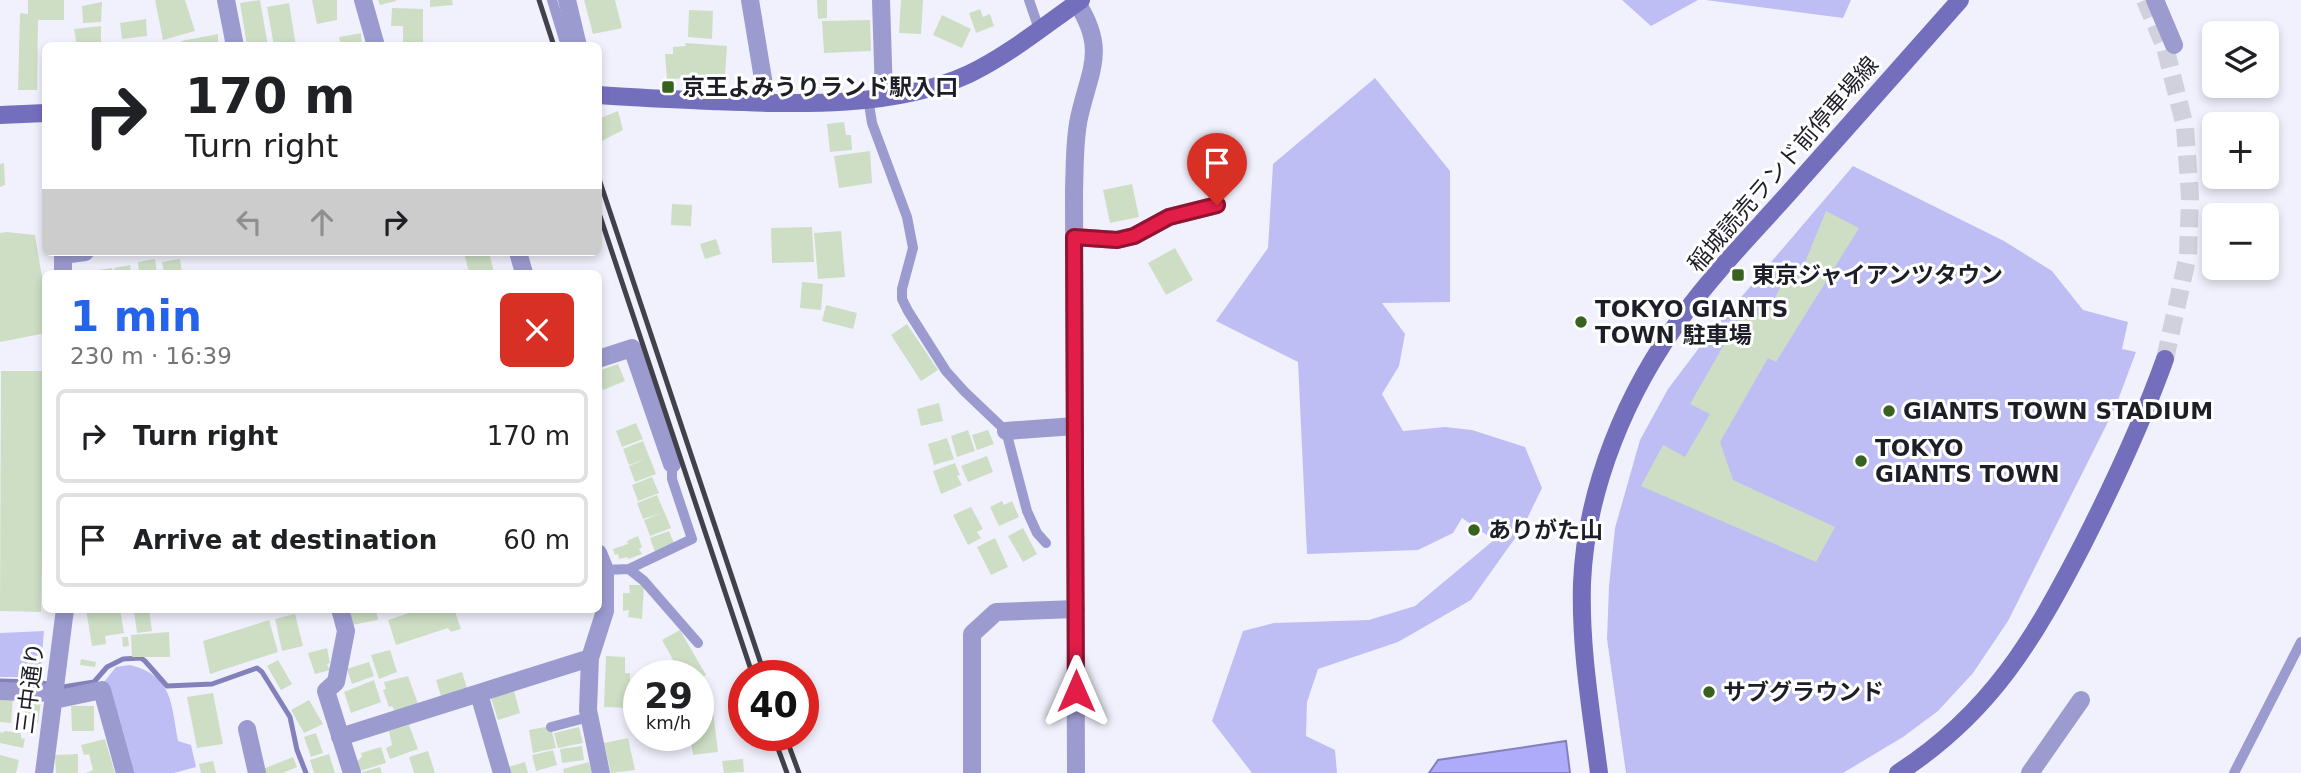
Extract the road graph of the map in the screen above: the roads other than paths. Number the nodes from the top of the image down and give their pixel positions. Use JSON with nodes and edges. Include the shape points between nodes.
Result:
{"nodes":[{"id":1,"x":226,"y":0,"type":"edge"},
{"id":2,"x":363,"y":0,"type":"edge"},
{"id":3,"x":552,"y":0,"type":"edge"},
{"id":4,"x":567,"y":0,"type":"edge"},
{"id":5,"x":750,"y":0,"type":"edge"},
{"id":6,"x":881,"y":0,"type":"edge"},
{"id":7,"x":1028,"y":0,"type":"edge"},
{"id":8,"x":1960,"y":0,"type":"edge"},
{"id":9,"x":2155,"y":0,"type":"edge"},
{"id":10,"x":1079,"y":1,"type":"edge"},
{"id":11,"x":1040,"y":29,"type":"junction"},
{"id":12,"x":234,"y":42,"type":"edge"},
{"id":13,"x":375,"y":42,"type":"edge"},
{"id":14,"x":565,"y":42,"type":"edge"},
{"id":15,"x":577,"y":42,"type":"edge"},
{"id":16,"x":2174,"y":45,"type":"dead end"},
{"id":17,"x":602,"y":94,"type":"edge"},
{"id":18,"x":876,"y":97,"type":"junction"},
{"id":19,"x":767,"y":103,"type":"junction"},
{"id":20,"x":42,"y":113,"type":"edge"},
{"id":21,"x":0,"y":115,"type":"edge"},
{"id":22,"x":1217,"y":205,"type":"dead end"},
{"id":23,"x":1074,"y":237,"type":"junction"},
{"id":24,"x":602,"y":358,"type":"edge"},
{"id":25,"x":2165,"y":359,"type":"tunnel mouth"},
{"id":26,"x":1075,"y":426,"type":"junction"},
{"id":27,"x":1006,"y":430,"type":"junction"},
{"id":28,"x":672,"y":464,"type":"joint"},
{"id":29,"x":1045,"y":543,"type":"dead end"},
{"id":30,"x":602,"y":561,"type":"edge"},
{"id":31,"x":629,"y":569,"type":"junction"},
{"id":32,"x":1076,"y":609,"type":"junction"},
{"id":33,"x":64,"y":613,"type":"edge"},
{"id":34,"x":341,"y":613,"type":"edge"},
{"id":35,"x":2301,"y":642,"type":"edge"},
{"id":36,"x":698,"y":643,"type":"dead end"},
{"id":37,"x":590,"y":658,"type":"junction"},
{"id":38,"x":55,"y":689,"type":"junction"},
{"id":39,"x":0,"y":691,"type":"edge"},
{"id":40,"x":479,"y":694,"type":"junction"},
{"id":41,"x":2081,"y":700,"type":"dead end"},
{"id":42,"x":589,"y":718,"type":"junction"},
{"id":43,"x":551,"y":726,"type":"dead end"},
{"id":44,"x":247,"y":729,"type":"dead end"},
{"id":45,"x":340,"y":737,"type":"junction"},
{"id":46,"x":497,"y":772,"type":"edge"},
{"id":47,"x":44,"y":773,"type":"edge"},
{"id":48,"x":125,"y":773,"type":"edge"},
{"id":49,"x":257,"y":773,"type":"edge"},
{"id":50,"x":352,"y":773,"type":"edge"},
{"id":51,"x":601,"y":773,"type":"edge"},
{"id":52,"x":972,"y":773,"type":"edge"},
{"id":53,"x":1076,"y":773,"type":"edge"},
{"id":54,"x":1600,"y":773,"type":"edge"},
{"id":55,"x":1898,"y":773,"type":"edge"},
{"id":56,"x":2030,"y":773,"type":"edge"},
{"id":57,"x":2234,"y":773,"type":"edge"}],
"edges":[{"from":1,"to":12,"type":"street"},
{"from":2,"to":13,"type":"street"},
{"from":3,"to":14,"type":"lane"},
{"from":4,"to":15,"type":"street"},
{"from":5,"to":19,"type":"street"},
{"from":6,"to":18,"type":"street"},
{"from":7,"to":11,"type":"lane"},
{"from":8,"to":54,"type":"main road","name":"稲城読売ランド前停車場線","via":[[1683,314],[1618,430],[1600,481],[1582,582],[1582,635]]},
{"from":9,"to":16,"type":"street"},
{"from":10,"to":11,"type":"main road"},
{"from":10,"to":23,"type":"street","via":[[1095,46],[1076,137]]},
{"from":11,"to":18,"type":"main road","via":[[967,75]]},
{"from":17,"to":19,"type":"main road"},
{"from":18,"to":19,"type":"main road"},
{"from":18,"to":27,"type":"lane","via":[[872,122],[907,217],[913,247],[902,299],[946,371]]},
{"from":20,"to":21,"type":"main road"},
{"from":22,"to":23,"type":"street","via":[[1169,217],[1117,240]]},
{"from":23,"to":26,"type":"street"},
{"from":24,"to":28,"type":"street","via":[[632,348]]},
{"from":25,"to":55,"type":"main road","via":[[2121,470],[2026,647],[1972,715]]},
{"from":26,"to":27,"type":"street"},
{"from":26,"to":32,"type":"street"},
{"from":27,"to":29,"type":"lane","via":[[1027,511]]},
{"from":28,"to":31,"type":"lane","via":[[672,479],[692,539]]},
{"from":30,"to":31,"type":"lane"},
{"from":30,"to":37,"type":"street","via":[[605,611]]},
{"from":31,"to":36,"type":"lane"},
{"from":32,"to":52,"type":"street","via":[[996,612],[972,634]]},
{"from":32,"to":53,"type":"street"},
{"from":33,"to":38,"type":"street","name":"三中通り"},
{"from":34,"to":45,"type":"street","via":[[346,631],[336,682],[326,691]]},
{"from":35,"to":57,"type":"lane"},
{"from":37,"to":40,"type":"street"},
{"from":37,"to":42,"type":"street"},
{"from":38,"to":39,"type":"street"},
{"from":38,"to":47,"type":"street","name":"三中通り"},
{"from":38,"to":48,"type":"street","via":[[102,690]]},
{"from":40,"to":45,"type":"street"},
{"from":40,"to":46,"type":"street"},
{"from":41,"to":56,"type":"street"},
{"from":42,"to":43,"type":"lane"},
{"from":42,"to":51,"type":"street"},
{"from":44,"to":49,"type":"street"},
{"from":45,"to":50,"type":"street"}]}
